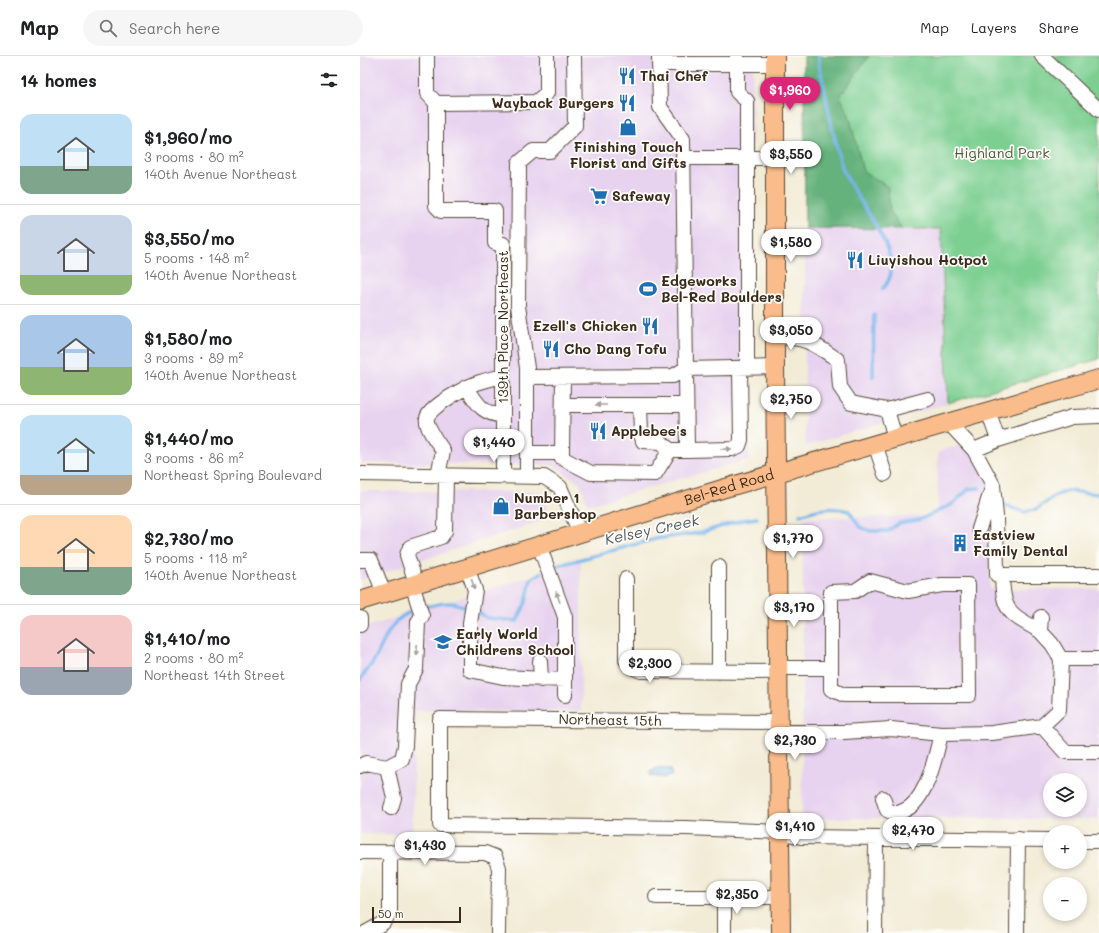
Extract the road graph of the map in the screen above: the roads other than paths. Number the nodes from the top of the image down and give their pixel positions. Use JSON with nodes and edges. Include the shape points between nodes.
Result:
{"nodes":[{"id":1,"x":427,"y":56,"type":"edge"},
{"id":2,"x":547,"y":56,"type":"edge"},
{"id":3,"x":574,"y":56,"type":"edge"},
{"id":4,"x":1042,"y":56,"type":"edge"},
{"id":5,"x":659,"y":60,"type":"edge"},
{"id":6,"x":737,"y":60,"type":"edge"},
{"id":7,"x":775,"y":60,"type":"edge"},
{"id":8,"x":436,"y":103,"type":"junction"},
{"id":9,"x":1099,"y":110,"type":"edge"},
{"id":10,"x":684,"y":158,"type":"junction"},
{"id":11,"x":747,"y":158,"type":"junction"},
{"id":12,"x":776,"y":158,"type":"junction"},
{"id":13,"x":776,"y":337,"type":"junction"},
{"id":14,"x":775,"y":367,"type":"junction"},
{"id":15,"x":743,"y":368,"type":"junction"},
{"id":16,"x":685,"y":369,"type":"junction"},
{"id":17,"x":503,"y":376,"type":"junction"},
{"id":18,"x":527,"y":376,"type":"junction"},
{"id":19,"x":563,"y":377,"type":"junction"},
{"id":20,"x":1099,"y":379,"type":"edge"},
{"id":21,"x":466,"y":388,"type":"junction"},
{"id":22,"x":928,"y":399,"type":"dead end"},
{"id":23,"x":563,"y":405,"type":"junction"},
{"id":24,"x":640,"y":405,"type":"junction"},
{"id":25,"x":686,"y":405,"type":"junction"},
{"id":26,"x":887,"y":410,"type":"junction"},
{"id":27,"x":988,"y":411,"type":"junction"},
{"id":28,"x":503,"y":416,"type":"junction"},
{"id":29,"x":1099,"y":416,"type":"edge"},
{"id":30,"x":949,"y":423,"type":"junction"},
{"id":31,"x":895,"y":438,"type":"junction"},
{"id":32,"x":998,"y":440,"type":"junction"},
{"id":33,"x":875,"y":444,"type":"junction"},
{"id":34,"x":670,"y":450,"type":"junction"},
{"id":35,"x":687,"y":450,"type":"junction"},
{"id":36,"x":974,"y":450,"type":"junction"},
{"id":37,"x":527,"y":453,"type":"junction"},
{"id":38,"x":562,"y":453,"type":"junction"},
{"id":39,"x":777,"y":473,"type":"junction"},
{"id":40,"x":360,"y":474,"type":"edge"},
{"id":41,"x":885,"y":474,"type":"dead end"},
{"id":42,"x":442,"y":475,"type":"junction"},
{"id":43,"x":503,"y":476,"type":"junction"},
{"id":44,"x":527,"y":476,"type":"junction"},
{"id":45,"x":993,"y":484,"type":"junction"},
{"id":46,"x":979,"y":529,"type":"dead end"},
{"id":47,"x":580,"y":533,"type":"junction"},
{"id":48,"x":539,"y":545,"type":"junction"},
{"id":49,"x":360,"y":560,"type":"edge"},
{"id":50,"x":467,"y":567,"type":"junction"},
{"id":51,"x":718,"y":567,"type":"dead end"},
{"id":52,"x":1002,"y":575,"type":"junction"},
{"id":53,"x":1099,"y":575,"type":"edge"},
{"id":54,"x":626,"y":579,"type":"dead end"},
{"id":55,"x":414,"y":584,"type":"junction"},
{"id":56,"x":384,"y":593,"type":"junction"},
{"id":57,"x":360,"y":601,"type":"edge"},
{"id":58,"x":360,"y":618,"type":"edge"},
{"id":59,"x":360,"y":625,"type":"edge"},
{"id":60,"x":1061,"y":658,"type":"junction"},
{"id":61,"x":1099,"y":658,"type":"edge"},
{"id":62,"x":540,"y":661,"type":"dead end"},
{"id":63,"x":831,"y":668,"type":"junction"},
{"id":64,"x":779,"y":670,"type":"junction"},
{"id":65,"x":719,"y":672,"type":"junction"},
{"id":66,"x":541,"y":680,"type":"junction"},
{"id":67,"x":565,"y":680,"type":"junction"},
{"id":68,"x":565,"y":695,"type":"dead end"},
{"id":69,"x":1042,"y":726,"type":"junction"},
{"id":70,"x":780,"y":727,"type":"junction"},
{"id":71,"x":941,"y":734,"type":"junction"},
{"id":72,"x":1099,"y":752,"type":"edge"},
{"id":73,"x":360,"y":766,"type":"edge"},
{"id":74,"x":387,"y":768,"type":"junction"},
{"id":75,"x":883,"y":798,"type":"dead end"},
{"id":76,"x":391,"y":808,"type":"dead end"},
{"id":77,"x":896,"y":814,"type":"junction"},
{"id":78,"x":780,"y":832,"type":"junction"},
{"id":79,"x":876,"y":838,"type":"junction"},
{"id":80,"x":896,"y":838,"type":"junction"},
{"id":81,"x":1018,"y":840,"type":"junction"},
{"id":82,"x":1043,"y":840,"type":"edge"},
{"id":83,"x":1087,"y":841,"type":"edge"},
{"id":84,"x":1099,"y":841,"type":"edge"},
{"id":85,"x":360,"y":852,"type":"edge"},
{"id":86,"x":390,"y":852,"type":"junction"},
{"id":87,"x":656,"y":897,"type":"dead end"},
{"id":88,"x":724,"y":897,"type":"junction"},
{"id":89,"x":781,"y":897,"type":"junction"},
{"id":90,"x":365,"y":933,"type":"edge"},
{"id":91,"x":498,"y":933,"type":"edge"},
{"id":92,"x":724,"y":933,"type":"edge"},
{"id":93,"x":781,"y":933,"type":"edge"},
{"id":94,"x":875,"y":933,"type":"edge"},
{"id":95,"x":1017,"y":933,"type":"edge"}],
"edges":[{"from":1,"to":8,"type":"street","via":[[427,93]]},
{"from":2,"to":8,"type":"street","via":[[547,93],[536,102]]},
{"from":3,"to":18,"type":"street","via":[[575,126],[550,151],[533,151],[519,163],[518,306]]},
{"from":4,"to":9,"type":"street"},
{"from":5,"to":6,"type":"street"},
{"from":5,"to":10,"type":"street","via":[[660,108],[684,139]]},
{"from":6,"to":7,"type":"street"},
{"from":6,"to":11,"type":"street","via":[[737,92],[747,100]]},
{"from":7,"to":12,"type":"main road"},
{"from":8,"to":17,"type":"street","name":"139th Place Northeast","via":[[436,206],[441,211],[495,211],[495,244],[503,244]]},
{"from":10,"to":11,"type":"street"},
{"from":10,"to":16,"type":"street"},
{"from":11,"to":12,"type":"street"},
{"from":11,"to":15,"type":"street"},
{"from":12,"to":13,"type":"main road"},
{"from":13,"to":14,"type":"main road"},
{"from":13,"to":26,"type":"street","via":[[796,337],[810,341],[838,360],[840,387],[851,403]]},
{"from":14,"to":15,"type":"street"},
{"from":14,"to":39,"type":"main road"},
{"from":15,"to":16,"type":"street"},
{"from":35,"to":15,"type":"street","one_way":true,"via":[[732,449],[739,446]]},
{"from":16,"to":19,"type":"street","via":[[673,376]]},
{"from":16,"to":25,"type":"street"},
{"from":17,"to":21,"type":"street","via":[[478,382]]},
{"from":17,"to":28,"type":"street","name":"139th Place Northeast"},
{"from":18,"to":19,"type":"street"},
{"from":18,"to":37,"type":"street"},
{"from":19,"to":23,"type":"street"},
{"from":20,"to":27,"type":"main road","name":"Bel-Red Road"},
{"from":21,"to":28,"type":"street","via":[[482,410]]},
{"from":21,"to":42,"type":"street","via":[[432,410],[427,417],[427,424],[443,450]]},
{"from":22,"to":26,"type":"street"},
{"from":24,"to":23,"type":"street","one_way":true},
{"from":23,"to":38,"type":"street"},
{"from":24,"to":25,"type":"street"},
{"from":24,"to":34,"type":"street","via":[[643,441],[661,442]]},
{"from":25,"to":35,"type":"street"},
{"from":26,"to":31,"type":"street"},
{"from":27,"to":30,"type":"main road","name":"Bel-Red Road"},
{"from":27,"to":32,"type":"street"},
{"from":28,"to":43,"type":"street","name":"139th Place Northeast"},
{"from":29,"to":32,"type":"street","via":[[1072,417]]},
{"from":30,"to":31,"type":"main road","name":"Bel-Red Road"},
{"from":30,"to":36,"type":"street"},
{"from":31,"to":33,"type":"main road","name":"Bel-Red Road"},
{"from":32,"to":36,"type":"street"},
{"from":33,"to":39,"type":"main road","name":"Bel-Red Road"},
{"from":33,"to":41,"type":"street"},
{"from":34,"to":35,"type":"street"},
{"from":34,"to":38,"type":"street","via":[[655,474],[591,473],[562,458]]},
{"from":36,"to":45,"type":"street"},
{"from":37,"to":38,"type":"street"},
{"from":37,"to":44,"type":"street"},
{"from":39,"to":47,"type":"main road","name":"Bel-Red Road"},
{"from":39,"to":64,"type":"main road"},
{"from":40,"to":42,"type":"street"},
{"from":42,"to":43,"type":"street"},
{"from":42,"to":55,"type":"street","via":[[445,531],[441,537],[410,547],[407,555]]},
{"from":43,"to":44,"type":"street"},
{"from":44,"to":47,"type":"street","via":[[544,477],[560,487]]},
{"from":45,"to":46,"type":"street"},
{"from":45,"to":52,"type":"street","via":[[997,575]]},
{"from":47,"to":48,"type":"main road","name":"Bel-Red Road"},
{"from":48,"to":50,"type":"main road","name":"Bel-Red Road"},
{"from":67,"to":48,"type":"street","one_way":true,"via":[[565,617]]},
{"from":49,"to":56,"type":"street","via":[[371,560]]},
{"from":50,"to":55,"type":"main road","name":"Bel-Red Road"},
{"from":50,"to":66,"type":"street","one_way":true,"via":[[475,590],[470,623],[470,670],[503,677]]},
{"from":51,"to":65,"type":"street"},
{"from":52,"to":53,"type":"street"},
{"from":52,"to":60,"type":"street","via":[[1005,604],[1012,614],[1040,624]]},
{"from":54,"to":65,"type":"street","via":[[626,660],[632,667],[641,671]]},
{"from":55,"to":56,"type":"main road","name":"Bel-Red Road"},
{"from":55,"to":74,"type":"street","one_way":true,"via":[[420,611],[416,669],[408,684],[405,746],[402,759]]},
{"from":56,"to":57,"type":"main road","name":"Bel-Red Road"},
{"from":58,"to":59,"type":"street"},
{"from":60,"to":61,"type":"street"},
{"from":60,"to":69,"type":"street","via":[[1060,710]]},
{"from":62,"to":66,"type":"street"},
{"from":63,"to":63,"type":"street","via":[[839,642],[832,592],[855,591],[867,578],[908,591],[942,585],[968,585],[969,694],[844,695],[832,688]]},
{"from":63,"to":64,"type":"street"},
{"from":64,"to":65,"type":"street"},
{"from":64,"to":70,"type":"main road"},
{"from":66,"to":67,"type":"street"},
{"from":67,"to":68,"type":"street"},
{"from":69,"to":71,"type":"street","name":"Northeast 15th","via":[[992,733]]},
{"from":69,"to":72,"type":"street","via":[[1065,752]]},
{"from":70,"to":71,"type":"street","name":"Northeast 15th","via":[[844,732],[891,729]]},
{"from":70,"to":78,"type":"main road"},
{"from":70,"to":78,"type":"street","name":"Northeast 15th","via":[[440,719],[440,825],[687,828]]},
{"from":71,"to":77,"type":"street","via":[[930,775],[919,797],[910,807]]},
{"from":73,"to":74,"type":"street","via":[[366,763]]},
{"from":74,"to":76,"type":"street","via":[[394,798]]},
{"from":75,"to":77,"type":"street","via":[[887,810]]},
{"from":77,"to":80,"type":"street"},
{"from":78,"to":79,"type":"street","via":[[797,836]]},
{"from":78,"to":89,"type":"main road"},
{"from":79,"to":80,"type":"street"},
{"from":79,"to":94,"type":"street"},
{"from":80,"to":81,"type":"street"},
{"from":81,"to":82,"type":"street"},
{"from":81,"to":95,"type":"street"},
{"from":83,"to":84,"type":"street"},
{"from":85,"to":86,"type":"street"},
{"from":86,"to":90,"type":"street","via":[[390,912],[383,923]]},
{"from":86,"to":91,"type":"street","via":[[485,853],[495,857],[499,868]]},
{"from":87,"to":88,"type":"street"},
{"from":88,"to":89,"type":"street"},
{"from":88,"to":92,"type":"street"},
{"from":89,"to":93,"type":"main road"}]}
